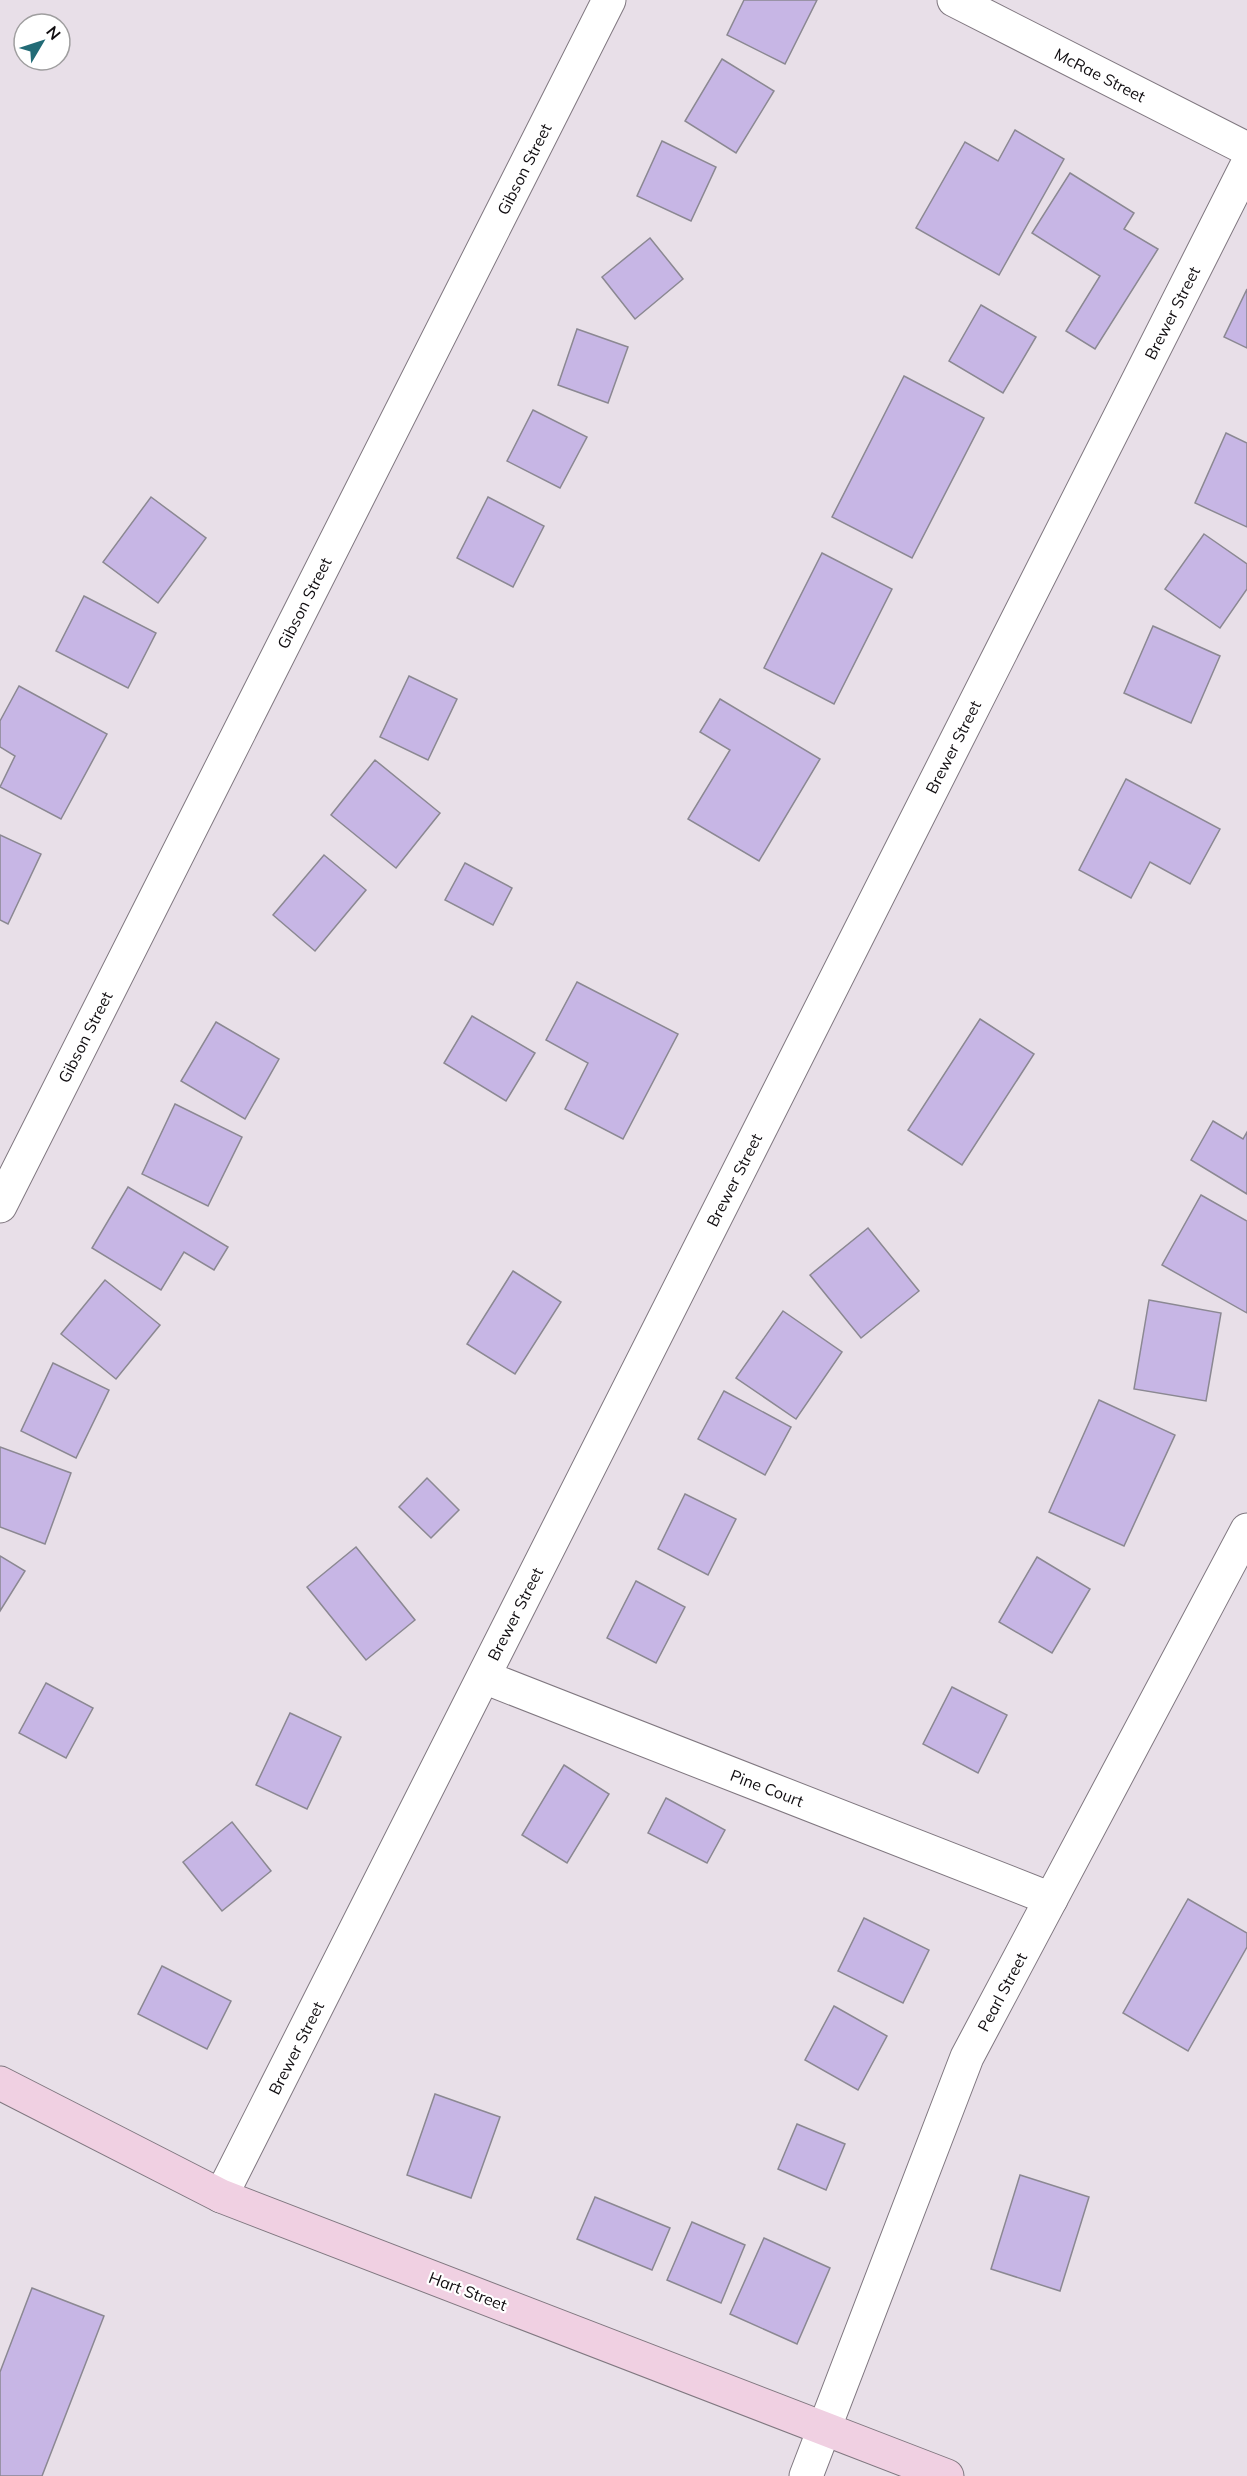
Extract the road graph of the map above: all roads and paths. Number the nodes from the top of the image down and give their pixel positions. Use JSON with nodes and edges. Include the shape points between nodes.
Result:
{"nodes":[{"id":1,"x":609,"y":0,"type":"edge"},
{"id":2,"x":954,"y":0,"type":"edge"},
{"id":3,"x":1247,"y":149,"type":"edge"},
{"id":4,"x":1247,"y":165,"type":"edge"},
{"id":5,"x":0,"y":1206,"type":"edge"},
{"id":6,"x":1247,"y":1530,"type":"edge"},
{"id":7,"x":484,"y":1677,"type":"junction"},
{"id":8,"x":1051,"y":1899,"type":"junction"},
{"id":9,"x":0,"y":2083,"type":"edge"},
{"id":10,"x":221,"y":2196,"type":"junction"},
{"id":11,"x":823,"y":2428,"type":"junction"},
{"id":12,"x":806,"y":2476,"type":"edge"},
{"id":13,"x":947,"y":2476,"type":"edge"}],
"edges":[{"from":1,"to":5,"type":"street","name":"Gibson Street"},
{"from":2,"to":3,"type":"street","name":"McRae Street"},
{"from":4,"to":7,"type":"street","name":"Brewer Street"},
{"from":6,"to":8,"type":"street","name":"Pearl Street"},
{"from":7,"to":8,"type":"street","name":"Pine Court"},
{"from":7,"to":10,"type":"street","name":"Brewer Street"},
{"from":8,"to":11,"type":"street","name":"Pearl Street","via":[[967,2057]]},
{"from":9,"to":10,"type":"street","name":"Hart Street"},
{"from":10,"to":11,"type":"street","name":"Hart Street"},
{"from":11,"to":12,"type":"street","name":"Pearl Street"},
{"from":11,"to":13,"type":"street","name":"Hart Street"}]}
